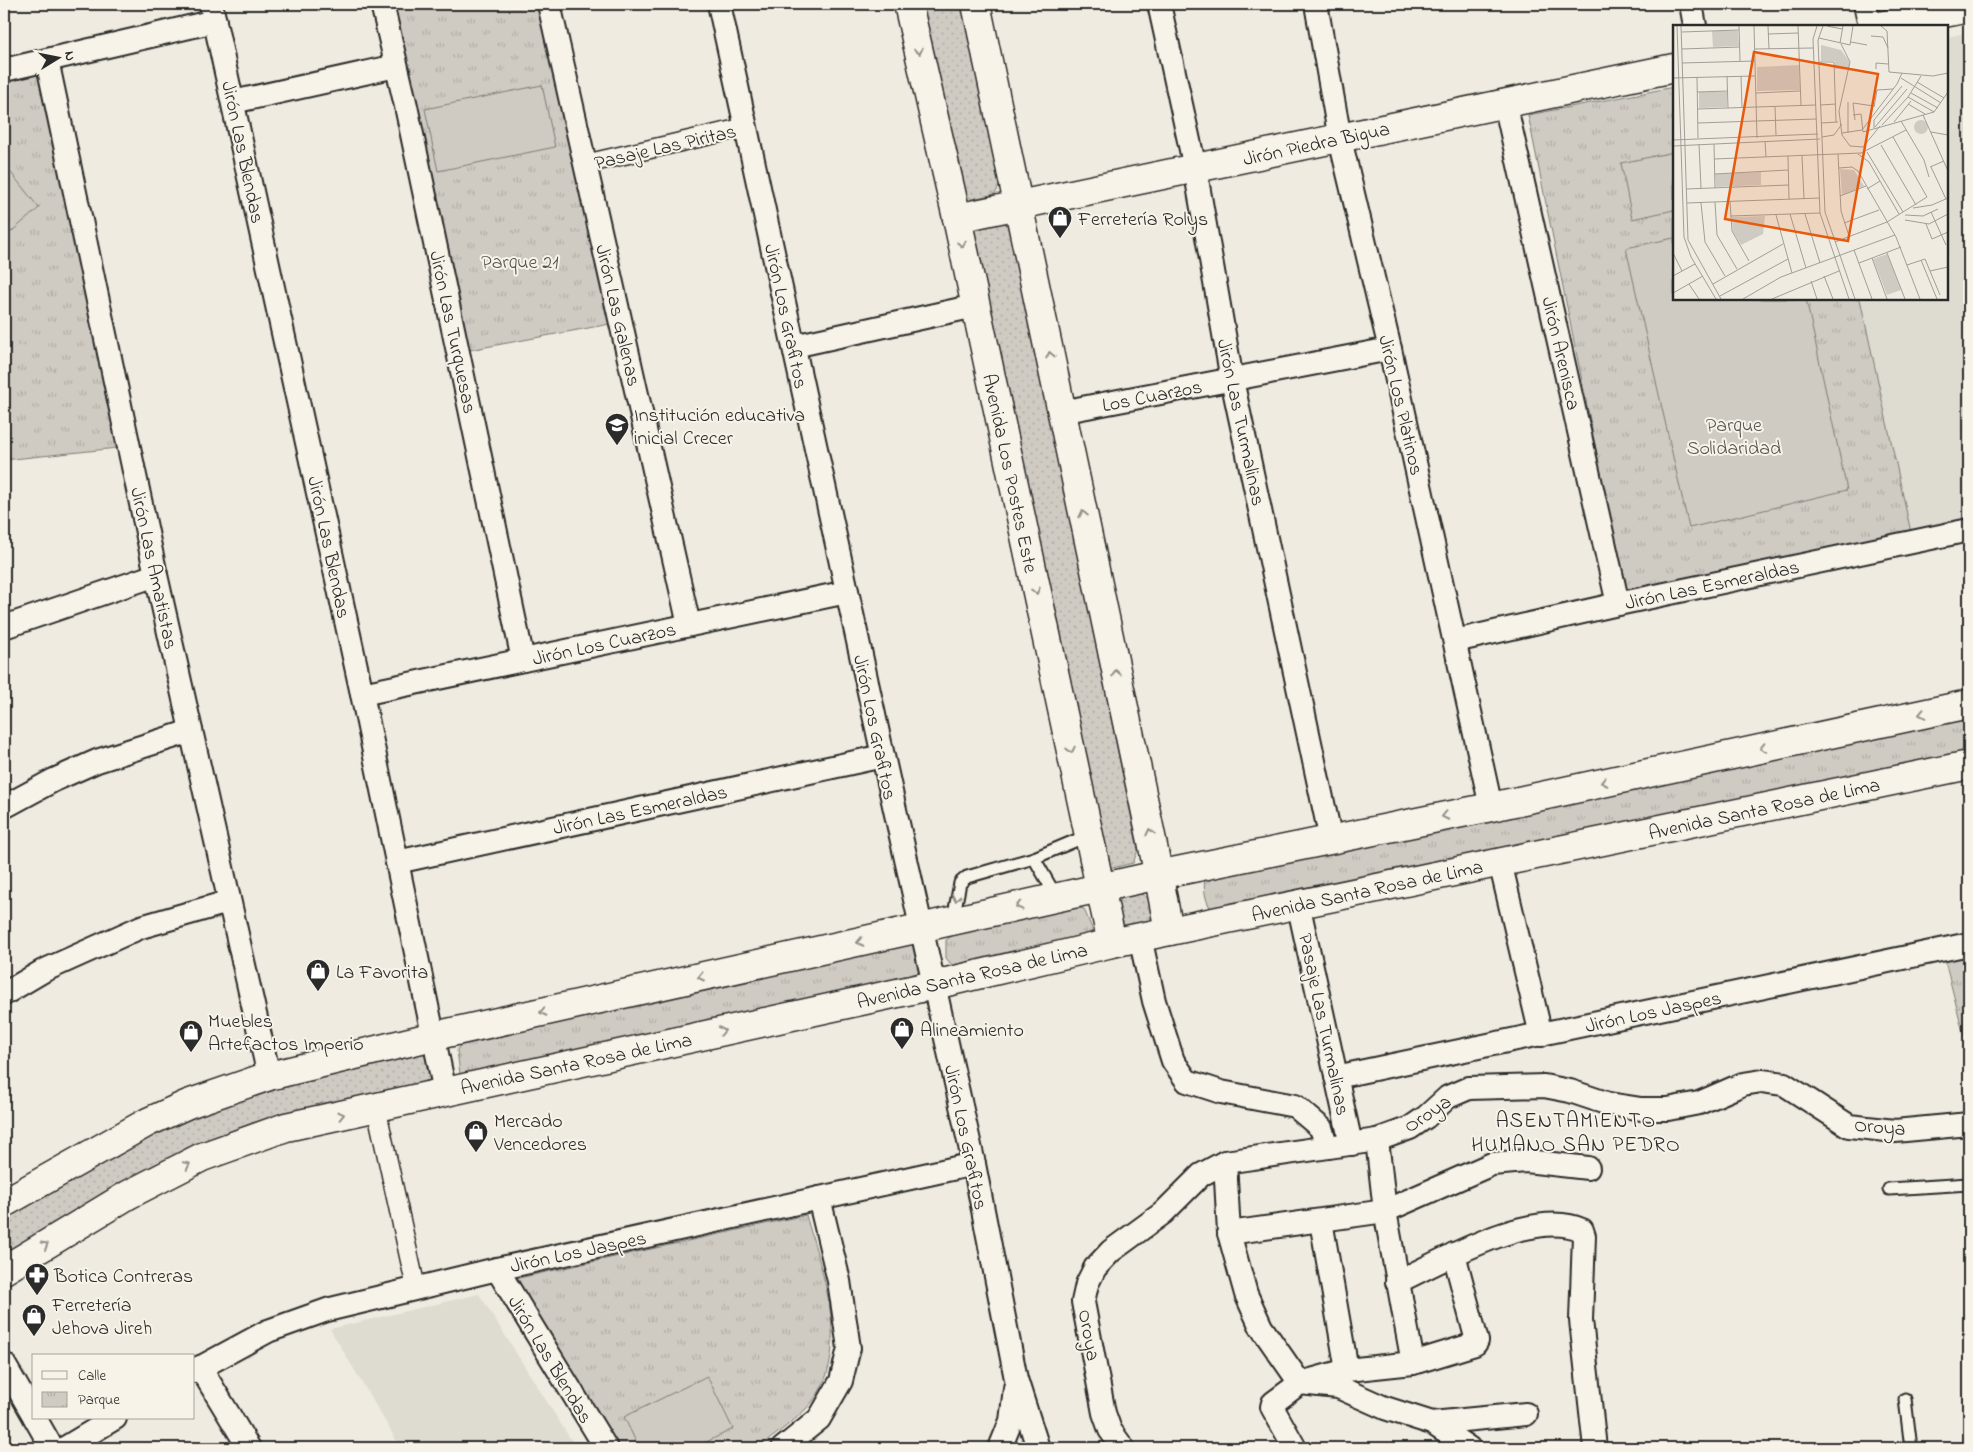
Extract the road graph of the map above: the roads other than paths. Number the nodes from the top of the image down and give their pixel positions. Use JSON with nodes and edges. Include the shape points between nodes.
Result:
{"nodes":[{"id":1,"x":382,"y":4,"type":"edge"},
{"id":2,"x":549,"y":4,"type":"edge"},
{"id":3,"x":719,"y":4,"type":"edge"},
{"id":4,"x":908,"y":4,"type":"edge"},
{"id":5,"x":976,"y":4,"type":"edge"},
{"id":6,"x":1159,"y":4,"type":"edge"},
{"id":7,"x":1316,"y":4,"type":"edge"},
{"id":8,"x":1691,"y":4,"type":"edge"},
{"id":9,"x":1866,"y":4,"type":"edge"},
{"id":10,"x":1969,"y":8,"type":"edge"},
{"id":11,"x":213,"y":12,"type":"edge"},
{"id":12,"x":1695,"y":25,"type":"edge"},
{"id":13,"x":1870,"y":25,"type":"edge"},
{"id":14,"x":1884,"y":25,"type":"edge"},
{"id":15,"x":47,"y":60,"type":"junction"},
{"id":16,"x":396,"y":66,"type":"junction"},
{"id":17,"x":1673,"y":68,"type":"edge"},
{"id":18,"x":4,"y":70,"type":"edge"},
{"id":19,"x":233,"y":102,"type":"junction"},
{"id":20,"x":1505,"y":103,"type":"junction"},
{"id":21,"x":746,"y":127,"type":"junction"},
{"id":22,"x":1340,"y":139,"type":"junction"},
{"id":23,"x":585,"y":164,"type":"junction"},
{"id":24,"x":1195,"y":168,"type":"junction"},
{"id":25,"x":1019,"y":205,"type":"junction"},
{"id":26,"x":957,"y":218,"type":"junction"},
{"id":27,"x":975,"y":306,"type":"junction"},
{"id":28,"x":794,"y":346,"type":"junction"},
{"id":29,"x":1390,"y":349,"type":"junction"},
{"id":30,"x":1232,"y":380,"type":"junction"},
{"id":31,"x":1062,"y":412,"type":"junction"},
{"id":32,"x":1969,"y":530,"type":"edge"},
{"id":33,"x":156,"y":575,"type":"junction"},
{"id":34,"x":847,"y":592,"type":"junction"},
{"id":35,"x":1618,"y":604,"type":"junction"},
{"id":36,"x":689,"y":625,"type":"junction"},
{"id":37,"x":4,"y":627,"type":"edge"},
{"id":38,"x":1455,"y":641,"type":"junction"},
{"id":39,"x":523,"y":660,"type":"junction"},
{"id":40,"x":362,"y":694,"type":"junction"},
{"id":41,"x":1969,"y":704,"type":"edge"},
{"id":42,"x":191,"y":731,"type":"junction"},
{"id":43,"x":882,"y":756,"type":"junction"},
{"id":44,"x":1969,"y":765,"type":"edge"},
{"id":45,"x":4,"y":807,"type":"edge"},
{"id":46,"x":1491,"y":807,"type":"junction"},
{"id":47,"x":1089,"y":834,"type":"junction"},
{"id":48,"x":1331,"y":840,"type":"junction"},
{"id":49,"x":1034,"y":858,"type":"junction"},
{"id":50,"x":397,"y":862,"type":"junction"},
{"id":51,"x":1500,"y":862,"type":"junction"},
{"id":52,"x":1158,"y":875,"type":"junction"},
{"id":53,"x":1100,"y":888,"type":"junction"},
{"id":54,"x":1057,"y":898,"type":"junction"},
{"id":55,"x":228,"y":902,"type":"junction"},
{"id":56,"x":1298,"y":903,"type":"junction"},
{"id":57,"x":952,"y":922,"type":"junction"},
{"id":58,"x":922,"y":929,"type":"junction"},
{"id":59,"x":1169,"y":932,"type":"junction"},
{"id":60,"x":1140,"y":937,"type":"junction"},
{"id":61,"x":1112,"y":943,"type":"junction"},
{"id":62,"x":1969,"y":944,"type":"edge"},
{"id":63,"x":934,"y":985,"type":"junction"},
{"id":64,"x":4,"y":994,"type":"edge"},
{"id":65,"x":1540,"y":1035,"type":"junction"},
{"id":66,"x":434,"y":1036,"type":"junction"},
{"id":67,"x":269,"y":1076,"type":"junction"},
{"id":68,"x":1336,"y":1077,"type":"junction"},
{"id":69,"x":445,"y":1092,"type":"junction"},
{"id":70,"x":376,"y":1107,"type":"junction"},
{"id":71,"x":1969,"y":1124,"type":"edge"},
{"id":72,"x":1377,"y":1140,"type":"junction"},
{"id":73,"x":1351,"y":1144,"type":"junction"},
{"id":74,"x":1327,"y":1147,"type":"junction"},
{"id":75,"x":1225,"y":1162,"type":"junction"},
{"id":76,"x":974,"y":1164,"type":"junction"},
{"id":77,"x":1588,"y":1168,"type":"dead end"},
{"id":78,"x":1969,"y":1184,"type":"edge"},
{"id":79,"x":1889,"y":1189,"type":"dead end"},
{"id":80,"x":819,"y":1198,"type":"junction"},
{"id":81,"x":4,"y":1203,"type":"edge"},
{"id":82,"x":1385,"y":1211,"type":"junction"},
{"id":83,"x":1322,"y":1220,"type":"junction"},
{"id":84,"x":1229,"y":1233,"type":"junction"},
{"id":85,"x":1454,"y":1254,"type":"junction"},
{"id":86,"x":497,"y":1269,"type":"junction"},
{"id":87,"x":4,"y":1270,"type":"edge"},
{"id":88,"x":1397,"y":1282,"type":"junction"},
{"id":89,"x":416,"y":1288,"type":"junction"},
{"id":90,"x":1413,"y":1363,"type":"junction"},
{"id":91,"x":4,"y":1364,"type":"edge"},
{"id":92,"x":197,"y":1369,"type":"edge"},
{"id":93,"x":1348,"y":1370,"type":"junction"},
{"id":94,"x":1016,"y":1379,"type":"junction"},
{"id":95,"x":1300,"y":1383,"type":"junction"},
{"id":96,"x":1905,"y":1399,"type":"dead end"},
{"id":97,"x":32,"y":1413,"type":"edge"},
{"id":98,"x":1526,"y":1414,"type":"dead end"},
{"id":99,"x":36,"y":1420,"type":"edge"},
{"id":100,"x":112,"y":1420,"type":"edge"},
{"id":101,"x":1432,"y":1423,"type":"junction"},
{"id":102,"x":52,"y":1448,"type":"edge"},
{"id":103,"x":65,"y":1448,"type":"edge"},
{"id":104,"x":249,"y":1448,"type":"edge"},
{"id":105,"x":606,"y":1448,"type":"edge"},
{"id":106,"x":783,"y":1448,"type":"edge"},
{"id":107,"x":1000,"y":1448,"type":"edge"},
{"id":108,"x":1038,"y":1448,"type":"edge"},
{"id":109,"x":1122,"y":1448,"type":"edge"},
{"id":110,"x":1295,"y":1448,"type":"edge"},
{"id":111,"x":1469,"y":1448,"type":"edge"},
{"id":112,"x":1595,"y":1448,"type":"edge"},
{"id":113,"x":1912,"y":1448,"type":"edge"}],
"edges":[{"from":1,"to":16,"type":"street","name":"Jirón Las Turquesas"},
{"from":2,"to":23,"type":"street","name":"Jirón Las Galenas"},
{"from":3,"to":21,"type":"street","name":"Jirón Los Grafitos"},
{"from":4,"to":26,"type":"main road","name":"Avenida Los Postes Este","one_way":true},
{"from":5,"to":25,"type":"main road"},
{"from":6,"to":24,"type":"street","name":"Jirón Las Turmalinas"},
{"from":7,"to":22,"type":"street","name":"Jirón Los Platinos"},
{"from":8,"to":12,"type":"street"},
{"from":9,"to":13,"type":"street"},
{"from":10,"to":14,"type":"main road"},
{"from":11,"to":15,"type":"street"},
{"from":11,"to":19,"type":"street","name":"Jirón Las Blendas"},
{"from":15,"to":18,"type":"street"},
{"from":15,"to":33,"type":"street","name":"Jirón Las Amatistas"},
{"from":16,"to":19,"type":"street"},
{"from":16,"to":39,"type":"street","name":"Jirón Las Turquesas"},
{"from":17,"to":20,"type":"main road","name":"Jirón Piedra Bigua"},
{"from":19,"to":40,"type":"street","name":"Jirón Las Blendas"},
{"from":20,"to":22,"type":"main road","name":"Jirón Piedra Bigua"},
{"from":20,"to":35,"type":"street","name":"Jirón Arenisca"},
{"from":21,"to":23,"type":"street","name":"Pasaje Las Piritas"},
{"from":21,"to":28,"type":"street","name":"Jirón Los Grafitos"},
{"from":22,"to":24,"type":"main road","name":"Jirón Piedra Bigua"},
{"from":22,"to":29,"type":"street","name":"Jirón Los Platinos"},
{"from":23,"to":36,"type":"street","name":"Jirón Las Galenas"},
{"from":24,"to":25,"type":"main road","name":"Jirón Piedra Bigua"},
{"from":24,"to":30,"type":"street","name":"Jirón Las Turmalinas"},
{"from":25,"to":26,"type":"main road","name":"Jirón Piedra Bigua"},
{"from":31,"to":25,"type":"main road","one_way":true},
{"from":26,"to":27,"type":"main road","name":"Avenida Los Postes Este","one_way":true},
{"from":27,"to":28,"type":"street"},
{"from":27,"to":47,"type":"main road","name":"Avenida Los Postes Este","one_way":true},
{"from":28,"to":34,"type":"street","name":"Jirón Los Grafitos"},
{"from":29,"to":30,"type":"street","name":"Los Cuarzos"},
{"from":29,"to":38,"type":"street","name":"Jirón Los Platinos"},
{"from":30,"to":31,"type":"street","name":"Los Cuarzos"},
{"from":30,"to":48,"type":"street","name":"Jirón Las Turmalinas"},
{"from":52,"to":31,"type":"main road","one_way":true},
{"from":32,"to":35,"type":"street","name":"Jirón Las Esmeraldas"},
{"from":33,"to":37,"type":"street"},
{"from":33,"to":42,"type":"street","name":"Jirón Las Amatistas"},
{"from":34,"to":36,"type":"street","name":"Jirón Los Cuarzos"},
{"from":34,"to":43,"type":"street","name":"Jirón Los Grafitos"},
{"from":35,"to":38,"type":"street","name":"Jirón Las Esmeraldas"},
{"from":36,"to":39,"type":"street","name":"Jirón Los Cuarzos"},
{"from":38,"to":46,"type":"street","name":"Jirón Los Platinos"},
{"from":39,"to":40,"type":"street","name":"Jirón Los Cuarzos"},
{"from":40,"to":50,"type":"street","name":"Jirón Las Blendas"},
{"from":41,"to":46,"type":"main road","one_way":true},
{"from":42,"to":45,"type":"street","via":[[97,761]]},
{"from":42,"to":55,"type":"street","name":"Jirón Las Amatistas"},
{"from":43,"to":50,"type":"street","name":"Jirón Las Esmeraldas"},
{"from":43,"to":58,"type":"street","name":"Jirón Los Grafitos"},
{"from":44,"to":51,"type":"main road","name":"Avenida Santa Rosa de Lima"},
{"from":46,"to":48,"type":"main road","one_way":true},
{"from":47,"to":49,"type":"lane"},
{"from":47,"to":53,"type":"main road","name":"Avenida Los Postes Este"},
{"from":48,"to":52,"type":"main road"},
{"from":49,"to":54,"type":"lane"},
{"from":49,"to":57,"type":"lane","one_way":true,"via":[[968,877],[960,883]]},
{"from":50,"to":66,"type":"street","name":"Jirón Las Blendas"},
{"from":51,"to":56,"type":"main road","name":"Avenida Santa Rosa de Lima"},
{"from":51,"to":65,"type":"street"},
{"from":52,"to":53,"type":"main road"},
{"from":52,"to":59,"type":"main road"},
{"from":53,"to":54,"type":"main road"},
{"from":53,"to":61,"type":"main road","name":"Avenida Los Postes Este"},
{"from":54,"to":57,"type":"main road","one_way":true},
{"from":55,"to":64,"type":"street","via":[[141,927],[43,971]]},
{"from":55,"to":67,"type":"street","name":"Jirón Las Amatistas"},
{"from":56,"to":59,"type":"main road","name":"Avenida Santa Rosa de Lima"},
{"from":56,"to":68,"type":"street","name":"Pasaje Las Turmalinas"},
{"from":57,"to":58,"type":"main road"},
{"from":58,"to":63,"type":"street","name":"Jirón Los Grafitos"},
{"from":58,"to":66,"type":"main road","one_way":true},
{"from":59,"to":60,"type":"main road","name":"Avenida Santa Rosa de Lima"},
{"from":60,"to":61,"type":"main road","name":"Avenida Santa Rosa de Lima"},
{"from":60,"to":74,"type":"street","via":[[1154,1001],[1173,1061],[1187,1081],[1221,1092],[1295,1106],[1321,1128]]},
{"from":61,"to":63,"type":"main road","name":"Avenida Santa Rosa de Lima"},
{"from":62,"to":65,"type":"street","name":"Jirón Los Jaspes"},
{"from":69,"to":63,"type":"main road","name":"Avenida Santa Rosa de Lima","one_way":true},
{"from":63,"to":76,"type":"street","name":"Jirón Los Grafitos"},
{"from":65,"to":68,"type":"street","name":"Jirón Los Jaspes"},
{"from":66,"to":67,"type":"main road"},
{"from":66,"to":69,"type":"street","name":"Jirón Las Blendas"},
{"from":67,"to":81,"type":"main road","via":[[188,1104],[148,1122]]},
{"from":68,"to":73,"type":"street","name":"Pasaje Las Turmalinas"},
{"from":69,"to":70,"type":"main road","name":"Avenida Santa Rosa de Lima"},
{"from":87,"to":70,"type":"main road","name":"Avenida Santa Rosa de Lima","one_way":true,"via":[[128,1195],[202,1157],[286,1127]]},
{"from":70,"to":89,"type":"street"},
{"from":71,"to":72,"type":"street","name":"Oroya","via":[[1895,1131],[1849,1126],[1784,1084],[1762,1081],[1743,1084],[1700,1103],[1668,1109],[1609,1104],[1544,1086],[1500,1087],[1469,1088],[1448,1097],[1410,1128]]},
{"from":72,"to":73,"type":"street","name":"Oroya"},
{"from":72,"to":82,"type":"street"},
{"from":73,"to":74,"type":"street","name":"Oroya"},
{"from":74,"to":75,"type":"street","name":"Oroya"},
{"from":75,"to":84,"type":"street"},
{"from":75,"to":109,"type":"street","name":"Oroya","via":[[1201,1175],[1163,1212],[1111,1251],[1095,1268],[1087,1284],[1083,1302],[1104,1413]]},
{"from":76,"to":80,"type":"street","name":"Jirón Los Jaspes"},
{"from":76,"to":94,"type":"street","name":"Jirón Los Grafitos"},
{"from":77,"to":82,"type":"street","via":[[1526,1161],[1492,1164]]},
{"from":78,"to":79,"type":"lane"},
{"from":80,"to":86,"type":"street","name":"Jirón Los Jaspes"},
{"from":80,"to":106,"type":"street","via":[[839,1281],[849,1348],[840,1382],[819,1420]]},
{"from":82,"to":83,"type":"street"},
{"from":82,"to":88,"type":"street"},
{"from":83,"to":84,"type":"street"},
{"from":83,"to":93,"type":"street"},
{"from":84,"to":95,"type":"street","via":[[1246,1294],[1261,1327]]},
{"from":85,"to":88,"type":"street"},
{"from":85,"to":90,"type":"street","via":[[1476,1344]]},
{"from":85,"to":112,"type":"street","via":[[1524,1228],[1558,1224],[1582,1230],[1581,1320]]},
{"from":86,"to":89,"type":"street","name":"Jirón Los Jaspes"},
{"from":86,"to":105,"type":"street","name":"Jirón Las Blendas"},
{"from":88,"to":90,"type":"street"},
{"from":89,"to":92,"type":"street","name":"Jirón Los Jaspes","via":[[328,1310],[268,1331]]},
{"from":90,"to":93,"type":"street"},
{"from":91,"to":97,"type":"street"},
{"from":92,"to":104,"type":"street"},
{"from":93,"to":95,"type":"street"},
{"from":94,"to":107,"type":"street","via":[[1010,1421]]},
{"from":94,"to":108,"type":"street","name":"Jirón Los Grafitos"},
{"from":95,"to":101,"type":"street","via":[[1338,1387],[1385,1408]]},
{"from":95,"to":110,"type":"street","via":[[1272,1407]]},
{"from":96,"to":113,"type":"lane"},
{"from":98,"to":101,"type":"street"},
{"from":99,"to":102,"type":"street"},
{"from":100,"to":103,"type":"street"},
{"from":101,"to":111,"type":"street"}]}
